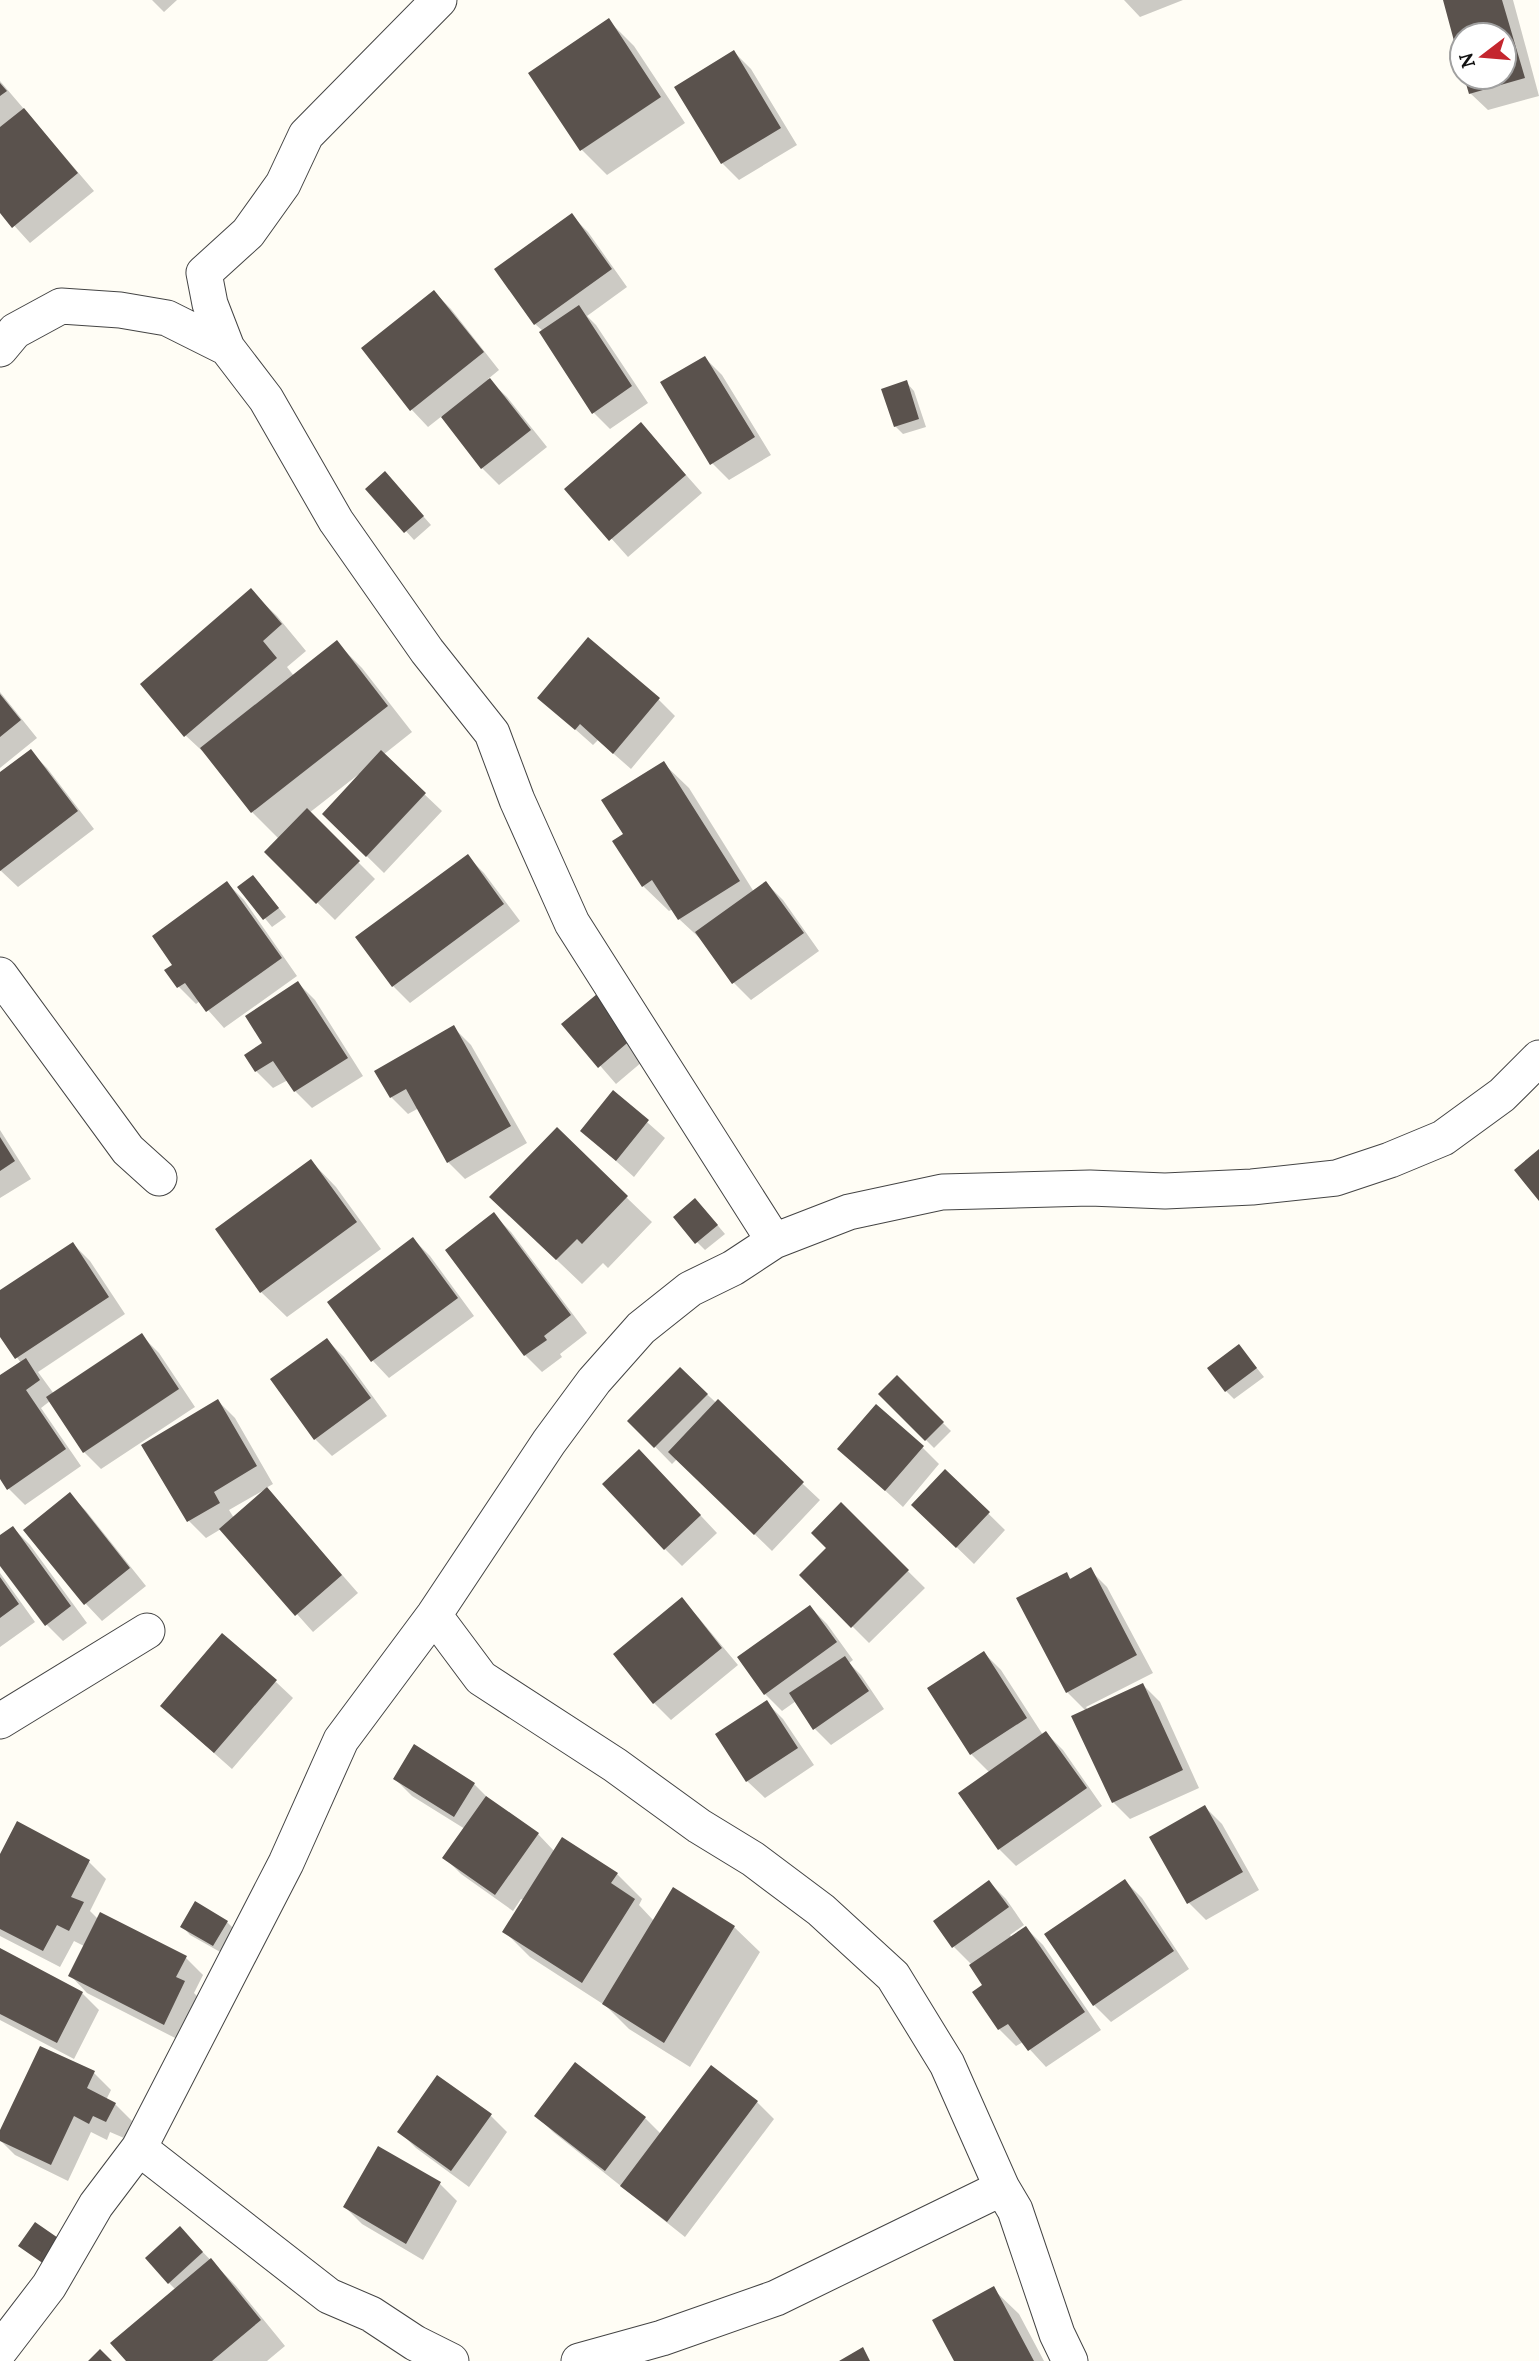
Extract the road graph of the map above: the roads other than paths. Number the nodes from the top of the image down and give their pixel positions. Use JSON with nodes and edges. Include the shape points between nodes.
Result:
{"nodes":[{"id":1,"x":439,"y":0,"type":"edge"},
{"id":2,"x":226,"y":348,"type":"junction"},
{"id":3,"x":0,"y":349,"type":"edge"},
{"id":4,"x":0,"y":975,"type":"edge"},
{"id":5,"x":1539,"y":1058,"type":"edge"},
{"id":6,"x":159,"y":1178,"type":"dead end"},
{"id":7,"x":774,"y":1241,"type":"junction"},
{"id":8,"x":435,"y":1615,"type":"junction"},
{"id":9,"x":147,"y":1631,"type":"dead end"},
{"id":10,"x":0,"y":1721,"type":"edge"},
{"id":11,"x":139,"y":2148,"type":"junction"},
{"id":12,"x":1002,"y":2188,"type":"junction"},
{"id":13,"x":0,"y":2350,"type":"edge"},
{"id":14,"x":451,"y":2361,"type":"edge"},
{"id":15,"x":579,"y":2361,"type":"edge"},
{"id":16,"x":1070,"y":2361,"type":"edge"}],
"edges":[{"from":1,"to":2,"type":"street","via":[[306,135],[282,184],[248,233],[204,273]]},
{"from":2,"to":3,"type":"street","via":[[167,318],[61,306],[15,331]]},
{"from":2,"to":7,"type":"street","via":[[266,399],[336,521],[427,651],[492,733],[572,923]]},
{"from":4,"to":6,"type":"street","via":[[128,1150]]},
{"from":5,"to":7,"type":"street","via":[[1502,1095],[1443,1138],[1336,1178],[1166,1191],[942,1192],[849,1212]]},
{"from":7,"to":8,"type":"street","via":[[690,1289],[641,1328],[549,1442]]},
{"from":8,"to":11,"type":"street","via":[[341,1740],[286,1863]]},
{"from":8,"to":12,"type":"street","via":[[481,1678],[753,1859],[821,1910],[893,1976],[947,2064]]},
{"from":9,"to":10,"type":"street"},
{"from":11,"to":13,"type":"street","via":[[96,2206],[49,2286]]},
{"from":11,"to":14,"type":"street","via":[[329,2296],[371,2314]]},
{"from":12,"to":15,"type":"street","via":[[776,2298]]},
{"from":12,"to":16,"type":"street","via":[[1015,2210]]}]}
